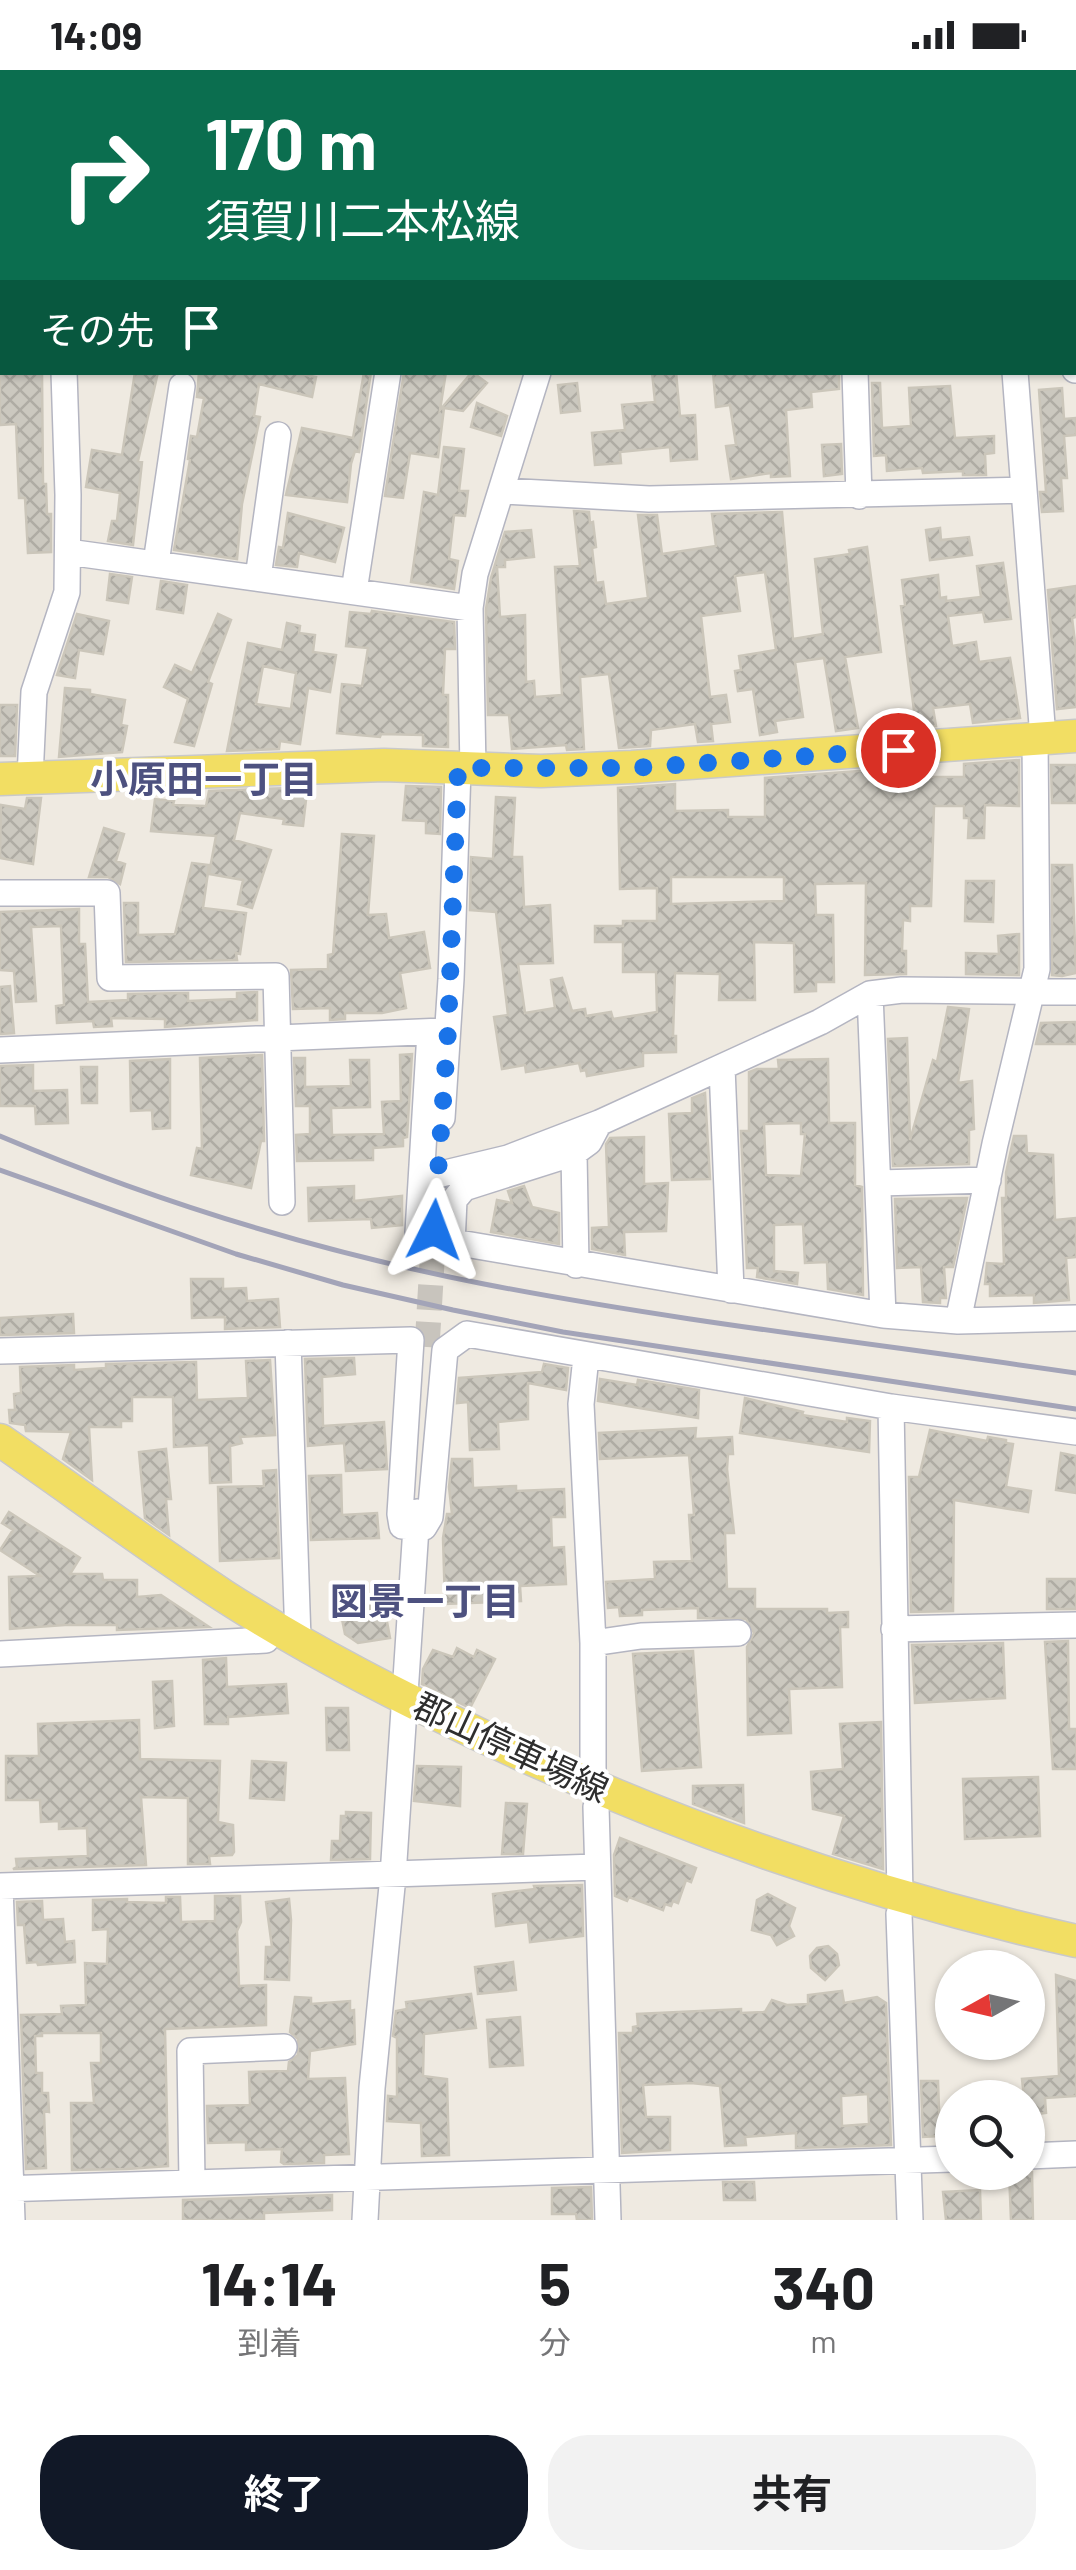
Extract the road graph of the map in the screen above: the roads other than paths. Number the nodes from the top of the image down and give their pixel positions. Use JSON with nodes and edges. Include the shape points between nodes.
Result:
{"nodes":[{"id":1,"x":64,"y":375,"type":"edge"},
{"id":2,"x":388,"y":375,"type":"edge"},
{"id":3,"x":537,"y":375,"type":"edge"},
{"id":4,"x":855,"y":375,"type":"edge"},
{"id":5,"x":1015,"y":375,"type":"edge"},
{"id":6,"x":182,"y":386,"type":"dead end"},
{"id":7,"x":278,"y":436,"type":"dead end"},
{"id":8,"x":1024,"y":490,"type":"junction"},
{"id":9,"x":502,"y":491,"type":"junction"},
{"id":10,"x":859,"y":496,"type":"junction"},
{"id":11,"x":68,"y":552,"type":"junction"},
{"id":12,"x":156,"y":564,"type":"junction"},
{"id":13,"x":258,"y":578,"type":"junction"},
{"id":14,"x":354,"y":590,"type":"junction"},
{"id":15,"x":470,"y":608,"type":"junction"},
{"id":16,"x":1076,"y":736,"type":"edge"},
{"id":17,"x":1039,"y":738,"type":"junction"},
{"id":18,"x":466,"y":769,"type":"junction"},
{"id":19,"x":15,"y":778,"type":"edge"},
{"id":20,"x":0,"y":893,"type":"edge"},
{"id":21,"x":1033,"y":992,"type":"junction"},
{"id":22,"x":1076,"y":992,"type":"edge"},
{"id":23,"x":870,"y":994,"type":"junction"},
{"id":24,"x":439,"y":1031,"type":"junction"},
{"id":25,"x":279,"y":1037,"type":"junction"},
{"id":26,"x":0,"y":1050,"type":"edge"},
{"id":27,"x":722,"y":1067,"type":"junction"},
{"id":28,"x":598,"y":1123,"type":"junction"},
{"id":29,"x":574,"y":1153,"type":"junction"},
{"id":30,"x":438,"y":1175,"type":"junction"},
{"id":31,"x":988,"y":1180,"type":"junction"},
{"id":32,"x":879,"y":1184,"type":"junction"},
{"id":33,"x":282,"y":1202,"type":"dead end"},
{"id":34,"x":443,"y":1237,"type":"junction"},
{"id":35,"x":576,"y":1264,"type":"junction"},
{"id":36,"x":730,"y":1290,"type":"junction"},
{"id":37,"x":883,"y":1314,"type":"junction"},
{"id":38,"x":1076,"y":1318,"type":"edge"},
{"id":39,"x":958,"y":1321,"type":"junction"},
{"id":40,"x":288,"y":1343,"type":"junction"},
{"id":41,"x":428,"y":1346,"type":"junction"},
{"id":42,"x":0,"y":1350,"type":"edge"},
{"id":43,"x":586,"y":1356,"type":"junction"},
{"id":44,"x":891,"y":1407,"type":"junction"},
{"id":45,"x":1076,"y":1432,"type":"edge"},
{"id":46,"x":0,"y":1440,"type":"edge"},
{"id":47,"x":0,"y":1463,"type":"edge"},
{"id":48,"x":1076,"y":1626,"type":"edge"},
{"id":49,"x":894,"y":1630,"type":"junction"},
{"id":50,"x":738,"y":1634,"type":"dead end"},
{"id":51,"x":282,"y":1640,"type":"junction"},
{"id":52,"x":592,"y":1642,"type":"junction"},
{"id":53,"x":0,"y":1654,"type":"edge"},
{"id":54,"x":403,"y":1708,"type":"junction"},
{"id":55,"x":594,"y":1798,"type":"junction"},
{"id":56,"x":596,"y":1867,"type":"junction"},
{"id":57,"x":393,"y":1876,"type":"junction"},
{"id":58,"x":0,"y":1886,"type":"edge"},
{"id":59,"x":899,"y":1905,"type":"junction"},
{"id":60,"x":1076,"y":1941,"type":"edge"},
{"id":61,"x":1076,"y":1956,"type":"edge"},
{"id":62,"x":284,"y":2048,"type":"dead end"},
{"id":63,"x":1076,"y":2154,"type":"edge"},
{"id":64,"x":1045,"y":2155,"type":"edge"},
{"id":65,"x":908,"y":2158,"type":"junction"},
{"id":66,"x":935,"y":2158,"type":"edge"},
{"id":67,"x":606,"y":2170,"type":"junction"},
{"id":68,"x":369,"y":2178,"type":"junction"},
{"id":69,"x":192,"y":2182,"type":"junction"},
{"id":70,"x":5,"y":2188,"type":"edge"},
{"id":71,"x":12,"y":2220,"type":"edge"},
{"id":72,"x":364,"y":2220,"type":"edge"},
{"id":73,"x":608,"y":2220,"type":"edge"},
{"id":74,"x":910,"y":2220,"type":"edge"}],
"edges":[{"from":1,"to":11,"type":"street"},
{"from":2,"to":14,"type":"street"},
{"from":3,"to":9,"type":"street"},
{"from":4,"to":10,"type":"street"},
{"from":5,"to":8,"type":"street"},
{"from":6,"to":12,"type":"street"},
{"from":7,"to":13,"type":"street"},
{"from":8,"to":10,"type":"street"},
{"from":8,"to":17,"type":"street"},
{"from":9,"to":10,"type":"street","via":[[648,499]]},
{"from":9,"to":15,"type":"street"},
{"from":11,"to":12,"type":"street"},
{"from":11,"to":19,"type":"street","via":[[67,592]]},
{"from":12,"to":13,"type":"street"},
{"from":13,"to":14,"type":"street"},
{"from":14,"to":15,"type":"street"},
{"from":15,"to":18,"type":"street"},
{"from":16,"to":17,"type":"main road"},
{"from":17,"to":18,"type":"main road","via":[[632,768]]},
{"from":17,"to":21,"type":"street"},
{"from":18,"to":19,"type":"main road","via":[[384,765]]},
{"from":18,"to":24,"type":"street"},
{"from":20,"to":25,"type":"street","via":[[107,893],[110,978],[276,976]]},
{"from":21,"to":22,"type":"street"},
{"from":21,"to":23,"type":"street"},
{"from":21,"to":31,"type":"street"},
{"from":23,"to":27,"type":"street"},
{"from":23,"to":32,"type":"street"},
{"from":24,"to":25,"type":"street"},
{"from":24,"to":30,"type":"street"},
{"from":24,"to":34,"type":"street","via":[[418,1232]]},
{"from":25,"to":26,"type":"street"},
{"from":25,"to":33,"type":"street"},
{"from":27,"to":28,"type":"street"},
{"from":27,"to":36,"type":"street"},
{"from":28,"to":29,"type":"street"},
{"from":28,"to":30,"type":"street","via":[[508,1158]]},
{"from":29,"to":34,"type":"street","via":[[464,1188]]},
{"from":29,"to":35,"type":"street"},
{"from":30,"to":34,"type":"street"},
{"from":31,"to":32,"type":"street"},
{"from":31,"to":39,"type":"street"},
{"from":32,"to":37,"type":"street"},
{"from":34,"to":35,"type":"street"},
{"from":35,"to":36,"type":"street"},
{"from":36,"to":37,"type":"street"},
{"from":37,"to":39,"type":"street"},
{"from":38,"to":39,"type":"street"},
{"from":40,"to":41,"type":"street"},
{"from":40,"to":42,"type":"street"},
{"from":40,"to":51,"type":"street"},
{"from":41,"to":43,"type":"street","via":[[467,1334]]},
{"from":41,"to":54,"type":"street"},
{"from":43,"to":44,"type":"street"},
{"from":43,"to":52,"type":"street","via":[[582,1404]]},
{"from":44,"to":45,"type":"street"},
{"from":44,"to":49,"type":"street"},
{"from":46,"to":51,"type":"main road","name":"郡山停車場線"},
{"from":47,"to":51,"type":"main road","name":"郡山停車場線","via":[[149,1566]]},
{"from":48,"to":49,"type":"street"},
{"from":49,"to":59,"type":"street"},
{"from":50,"to":52,"type":"street"},
{"from":51,"to":53,"type":"street"},
{"from":51,"to":54,"type":"main road","name":"郡山停車場線"},
{"from":52,"to":55,"type":"street"},
{"from":54,"to":55,"type":"main road","name":"郡山停車場線"},
{"from":54,"to":57,"type":"street"},
{"from":55,"to":56,"type":"street"},
{"from":55,"to":59,"type":"main road","name":"郡山停車場線","via":[[681,1844]]},
{"from":56,"to":57,"type":"street"},
{"from":56,"to":67,"type":"street"},
{"from":57,"to":58,"type":"street"},
{"from":57,"to":68,"type":"street"},
{"from":58,"to":70,"type":"street"},
{"from":59,"to":60,"type":"main road","name":"郡山停車場線"},
{"from":59,"to":61,"type":"main road","name":"郡山停車場線"},
{"from":59,"to":65,"type":"street"},
{"from":62,"to":69,"type":"street","via":[[190,2051]]},
{"from":63,"to":64,"type":"street"},
{"from":65,"to":66,"type":"street"},
{"from":65,"to":67,"type":"street"},
{"from":65,"to":74,"type":"street"},
{"from":67,"to":68,"type":"street"},
{"from":67,"to":73,"type":"street"},
{"from":68,"to":69,"type":"street"},
{"from":68,"to":72,"type":"street"},
{"from":69,"to":70,"type":"street"},
{"from":70,"to":71,"type":"street"}]}
